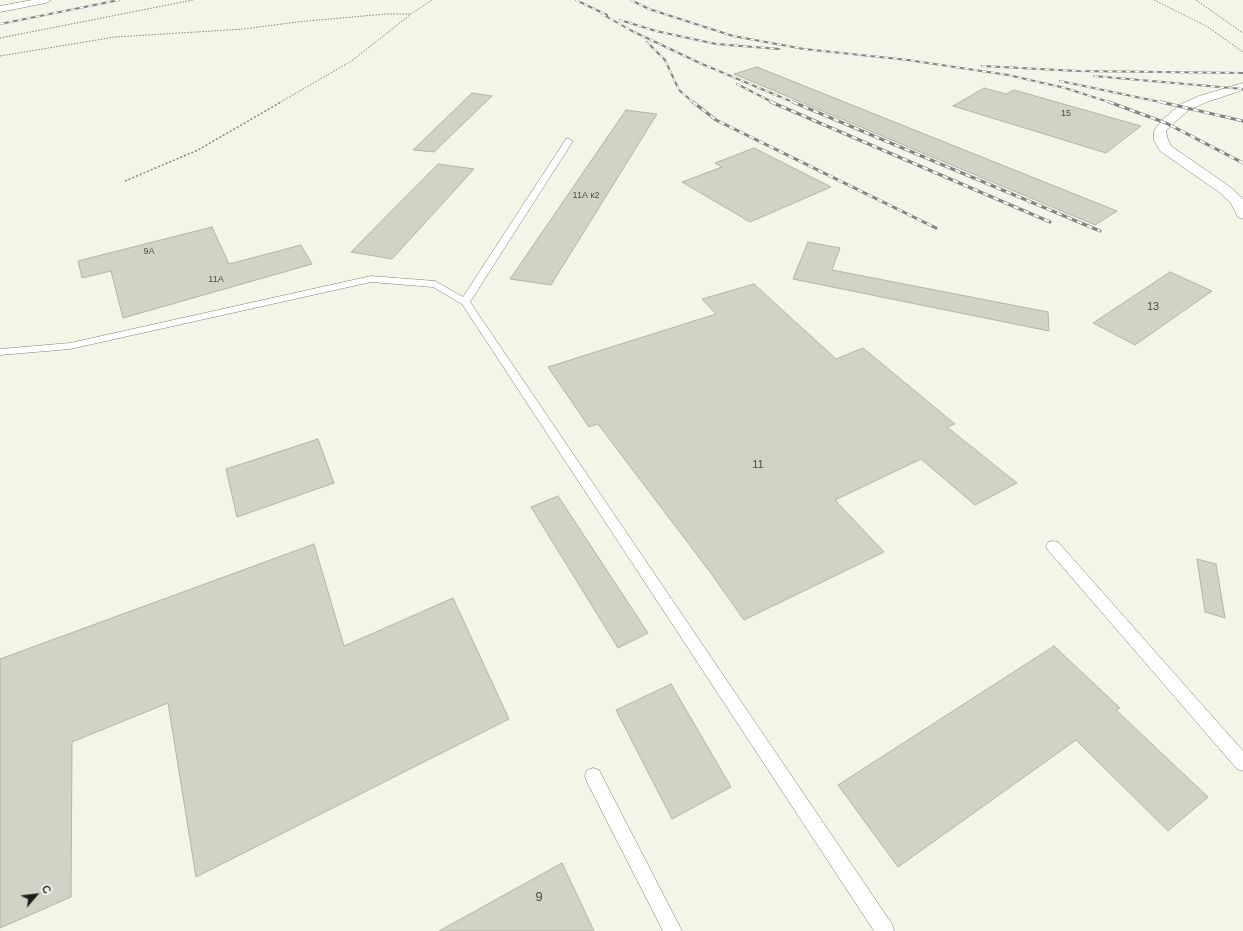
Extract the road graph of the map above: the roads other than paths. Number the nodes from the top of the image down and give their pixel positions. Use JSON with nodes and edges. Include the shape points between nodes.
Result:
{"nodes":[{"id":1,"x":46,"y":0,"type":"edge"},
{"id":2,"x":0,"y":9,"type":"edge"},
{"id":3,"x":1243,"y":86,"type":"edge"},
{"id":4,"x":569,"y":140,"type":"dead end"},
{"id":5,"x":1243,"y":214,"type":"edge"},
{"id":6,"x":465,"y":302,"type":"junction"},
{"id":7,"x":0,"y":352,"type":"edge"},
{"id":8,"x":1053,"y":546,"type":"dead end"},
{"id":9,"x":1243,"y":763,"type":"edge"},
{"id":10,"x":593,"y":776,"type":"dead end"},
{"id":11,"x":673,"y":931,"type":"edge"},
{"id":12,"x":885,"y":931,"type":"edge"}],
"edges":[{"from":1,"to":2,"type":"street"},
{"from":3,"to":5,"type":"street","via":[[1203,98],[1185,108],[1160,131],[1165,148],[1224,189],[1236,200]]},
{"from":4,"to":6,"type":"lane"},
{"from":6,"to":7,"type":"lane","via":[[435,284],[371,279],[70,346]]},
{"from":6,"to":12,"type":"lane"},
{"from":8,"to":9,"type":"lane"},
{"from":10,"to":11,"type":"lane"}]}
